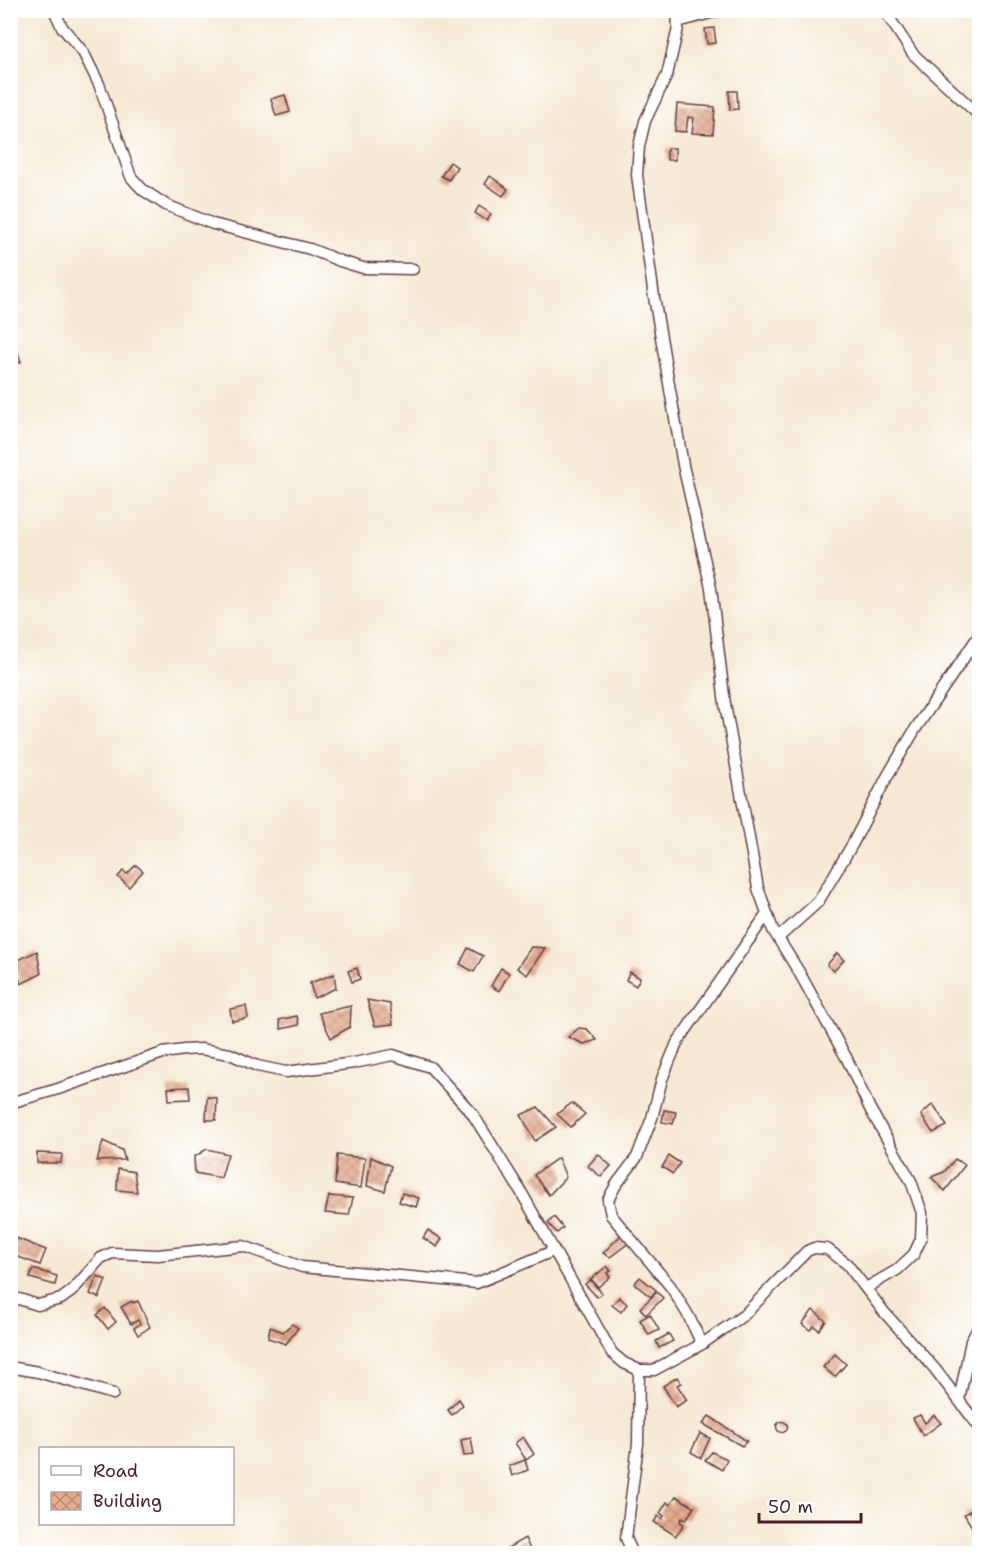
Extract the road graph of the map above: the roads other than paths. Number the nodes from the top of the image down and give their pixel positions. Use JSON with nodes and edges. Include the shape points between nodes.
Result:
{"nodes":[{"id":1,"x":54,"y":10,"type":"edge"},
{"id":2,"x":722,"y":10,"type":"edge"},
{"id":3,"x":884,"y":10,"type":"edge"},
{"id":4,"x":678,"y":16,"type":"edge"},
{"id":5,"x":980,"y":116,"type":"edge"},
{"id":6,"x":413,"y":269,"type":"dead end"},
{"id":7,"x":980,"y":634,"type":"edge"},
{"id":8,"x":767,"y":914,"type":"junction"},
{"id":9,"x":778,"y":938,"type":"junction"},
{"id":10,"x":10,"y":1103,"type":"edge"},
{"id":11,"x":553,"y":1251,"type":"junction"},
{"id":12,"x":866,"y":1288,"type":"junction"},
{"id":13,"x":10,"y":1300,"type":"edge"},
{"id":14,"x":980,"y":1325,"type":"edge"},
{"id":15,"x":702,"y":1344,"type":"junction"},
{"id":16,"x":10,"y":1367,"type":"edge"},
{"id":17,"x":639,"y":1370,"type":"junction"},
{"id":18,"x":113,"y":1394,"type":"dead end"},
{"id":19,"x":959,"y":1400,"type":"junction"},
{"id":20,"x":980,"y":1428,"type":"edge"},
{"id":21,"x":633,"y":1554,"type":"edge"}],
"edges":[{"from":1,"to":6,"type":"street","via":[[94,73],[131,177],[143,190],[166,205],[213,224],[310,249],[363,268]]},
{"from":2,"to":4,"type":"street"},
{"from":3,"to":5,"type":"street","via":[[913,54]]},
{"from":4,"to":8,"type":"street","via":[[667,75],[645,121],[637,175],[683,465],[711,588],[725,704],[758,888]]},
{"from":7,"to":9,"type":"street","via":[[899,756],[818,902]]},
{"from":8,"to":9,"type":"street"},
{"from":8,"to":15,"type":"street","via":[[677,1043],[637,1157],[608,1200],[610,1215],[671,1287]]},
{"from":9,"to":12,"type":"street","via":[[911,1181],[922,1214],[921,1239],[914,1254],[897,1270]]},
{"from":10,"to":11,"type":"street","via":[[163,1053],[184,1050],[230,1054],[257,1066],[286,1072],[393,1055],[410,1059],[430,1067],[472,1113]]},
{"from":11,"to":13,"type":"street","via":[[477,1283],[302,1267],[243,1246],[158,1255],[112,1253],[101,1258],[61,1299],[38,1305]]},
{"from":11,"to":17,"type":"street","via":[[612,1353]]},
{"from":12,"to":15,"type":"street","via":[[841,1258],[827,1249],[814,1248],[744,1315]]},
{"from":12,"to":19,"type":"street"},
{"from":14,"to":19,"type":"street","via":[[971,1341]]},
{"from":15,"to":17,"type":"street","via":[[654,1370]]},
{"from":16,"to":18,"type":"street"},
{"from":17,"to":21,"type":"street","via":[[638,1444],[626,1538]]},
{"from":19,"to":20,"type":"street"}]}
